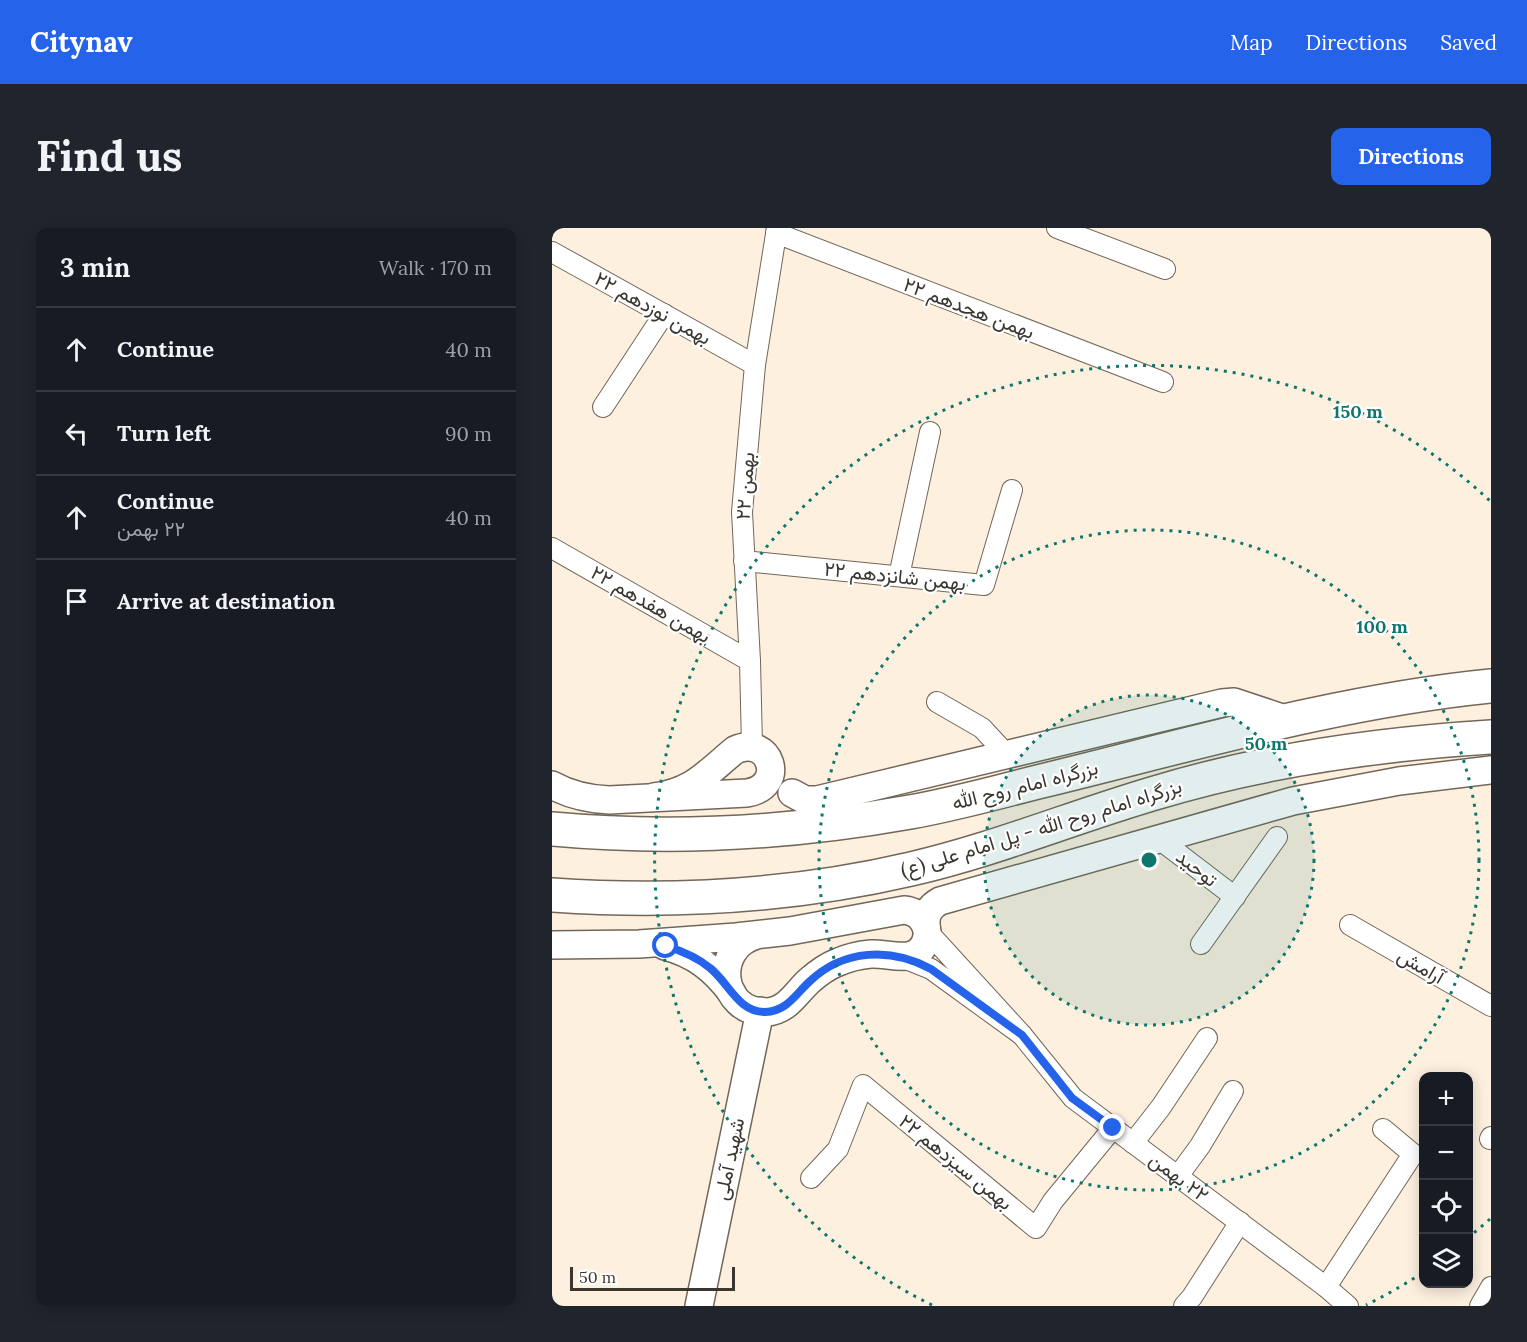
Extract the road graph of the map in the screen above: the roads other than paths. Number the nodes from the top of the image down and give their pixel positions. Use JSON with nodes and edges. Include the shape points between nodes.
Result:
{"nodes":[{"id":1,"x":1058,"y":228,"type":"edge"},
{"id":2,"x":777,"y":230,"type":"edge"},
{"id":3,"x":552,"y":252,"type":"edge"},
{"id":4,"x":1165,"y":269,"type":"dead end"},
{"id":5,"x":664,"y":314,"type":"junction"},
{"id":6,"x":755,"y":365,"type":"junction"},
{"id":7,"x":1163,"y":382,"type":"dead end"},
{"id":8,"x":603,"y":407,"type":"dead end"},
{"id":9,"x":930,"y":432,"type":"dead end"},
{"id":10,"x":1012,"y":490,"type":"dead end"},
{"id":11,"x":552,"y":548,"type":"edge"},
{"id":12,"x":744,"y":561,"type":"junction"},
{"id":13,"x":899,"y":576,"type":"junction"},
{"id":14,"x":750,"y":661,"type":"junction"},
{"id":15,"x":1491,"y":686,"type":"edge"},
{"id":16,"x":937,"y":702,"type":"dead end"},
{"id":17,"x":1288,"y":720,"type":"junction"},
{"id":18,"x":1491,"y":737,"type":"edge"},
{"id":19,"x":1006,"y":754,"type":"junction"},
{"id":20,"x":761,"y":755,"type":"junction"},
{"id":21,"x":1491,"y":770,"type":"edge"},
{"id":22,"x":552,"y":785,"type":"edge"},
{"id":23,"x":792,"y":793,"type":"junction"},
{"id":24,"x":654,"y":797,"type":"junction"},
{"id":25,"x":864,"y":819,"type":"junction"},
{"id":26,"x":552,"y":829,"type":"edge"},
{"id":27,"x":1277,"y":837,"type":"dead end"},
{"id":28,"x":1159,"y":839,"type":"junction"},
{"id":29,"x":552,"y":894,"type":"edge"},
{"id":30,"x":1235,"y":897,"type":"junction"},
{"id":31,"x":1350,"y":925,"type":"dead end"},
{"id":32,"x":927,"y":929,"type":"junction"},
{"id":33,"x":758,"y":935,"type":"junction"},
{"id":34,"x":649,"y":944,"type":"junction"},
{"id":35,"x":1201,"y":944,"type":"dead end"},
{"id":36,"x":552,"y":945,"type":"edge"},
{"id":37,"x":901,"y":957,"type":"junction"},
{"id":38,"x":733,"y":995,"type":"junction"},
{"id":39,"x":1491,"y":1006,"type":"edge"},
{"id":40,"x":760,"y":1011,"type":"junction"},
{"id":41,"x":1022,"y":1035,"type":"junction"},
{"id":42,"x":1208,"y":1038,"type":"dead end"},
{"id":43,"x":1233,"y":1091,"type":"dead end"},
{"id":44,"x":1113,"y":1128,"type":"junction"},
{"id":45,"x":1383,"y":1129,"type":"dead end"},
{"id":46,"x":1133,"y":1143,"type":"junction"},
{"id":47,"x":1178,"y":1176,"type":"junction"},
{"id":48,"x":811,"y":1178,"type":"dead end"},
{"id":49,"x":1240,"y":1222,"type":"junction"},
{"id":50,"x":1326,"y":1287,"type":"junction"},
{"id":51,"x":1491,"y":1287,"type":"edge"},
{"id":52,"x":699,"y":1306,"type":"edge"},
{"id":53,"x":1184,"y":1306,"type":"edge"},
{"id":54,"x":1348,"y":1306,"type":"edge"},
{"id":55,"x":1480,"y":1306,"type":"edge"}],
"edges":[{"from":1,"to":4,"type":"street"},
{"from":2,"to":6,"type":"street","name":"۲۲ بهمن"},
{"from":2,"to":7,"type":"street","name":"۲۲ بهمن هجدهم"},
{"from":3,"to":5,"type":"street","name":"۲۲ بهمن نوزدهم"},
{"from":5,"to":6,"type":"street","name":"۲۲ بهمن نوزدهم"},
{"from":5,"to":8,"type":"street"},
{"from":6,"to":12,"type":"street","name":"۲۲ بهمن","via":[[742,512]]},
{"from":9,"to":13,"type":"street"},
{"from":10,"to":13,"type":"street","name":"۲۲ بهمن شانزدهم","via":[[984,585]]},
{"from":11,"to":14,"type":"street","name":"۲۲ بهمن هفدهم"},
{"from":12,"to":13,"type":"street","name":"۲۲ بهمن شانزدهم"},
{"from":12,"to":14,"type":"street","name":"۲۲ بهمن"},
{"from":14,"to":20,"type":"street","name":"۲۲ بهمن"},
{"from":15,"to":17,"type":"highway","name":"بزرگراه امام روح الله","via":[[1394,698]]},
{"from":16,"to":19,"type":"street","via":[[982,728]]},
{"from":17,"to":19,"type":"main road","via":[[1234,702],[1222,703]]},
{"from":17,"to":25,"type":"highway","name":"بزرگراه امام روح الله","via":[[940,806]]},
{"from":18,"to":29,"type":"highway","name":"بزرگراه امام روح الله - پل امام علی (ع)","via":[[1355,749],[1238,771],[1154,793],[985,849],[859,879],[698,896]]},
{"from":19,"to":23,"type":"main road","via":[[817,800],[805,800]]},
{"from":20,"to":23,"type":"main road"},
{"from":20,"to":24,"type":"main road","via":[[744,746],[693,785]]},
{"from":20,"to":24,"type":"main road","via":[[771,771],[767,782],[756,791]]},
{"from":21,"to":28,"type":"main road","via":[[1314,796]]},
{"from":22,"to":24,"type":"main road","via":[[592,799]]},
{"from":23,"to":25,"type":"main road","via":[[827,814]]},
{"from":25,"to":26,"type":"highway","name":"بزرگراه امام روح الله","via":[[726,833]]},
{"from":27,"to":30,"type":"street"},
{"from":28,"to":30,"type":"street","name":"توحید"},
{"from":28,"to":32,"type":"main road","via":[[940,901],[927,914]]},
{"from":30,"to":35,"type":"street"},
{"from":31,"to":39,"type":"street","name":"آرامش"},
{"from":32,"to":33,"type":"main road","via":[[918,915],[904,910]]},
{"from":32,"to":37,"type":"main road","via":[[922,948]]},
{"from":32,"to":41,"type":"street"},
{"from":33,"to":34,"type":"main road"},
{"from":33,"to":38,"type":"main road","via":[[740,943],[729,958],[727,977]]},
{"from":34,"to":36,"type":"main road"},
{"from":34,"to":38,"type":"main road","via":[[673,948],[696,958],[716,973]]},
{"from":37,"to":40,"type":"main road","via":[[868,954],[836,963],[784,1007]]},
{"from":37,"to":41,"type":"street","via":[[931,969]]},
{"from":38,"to":40,"type":"main road","via":[[747,1007]]},
{"from":40,"to":52,"type":"main road","name":"شهید آملی"},
{"from":41,"to":44,"type":"street","name":"٢٢ بهمن","via":[[1072,1098]]},
{"from":42,"to":46,"type":"street"},
{"from":43,"to":47,"type":"street"},
{"from":44,"to":46,"type":"street","name":"٢٢ بهمن"},
{"from":44,"to":48,"type":"street","name":"۲۲ بهمن سیزدهم","via":[[1053,1201],[1036,1228],[863,1085],[838,1149]]},
{"from":45,"to":50,"type":"street","via":[[1413,1154]]},
{"from":46,"to":47,"type":"street","name":"٢٢ بهمن"},
{"from":47,"to":49,"type":"street","name":"٢٢ بهمن"},
{"from":49,"to":50,"type":"street","name":"٢٢ بهمن"},
{"from":49,"to":53,"type":"street"},
{"from":50,"to":54,"type":"street","name":"٢٢ بهمن"},
{"from":51,"to":55,"type":"street"}]}
